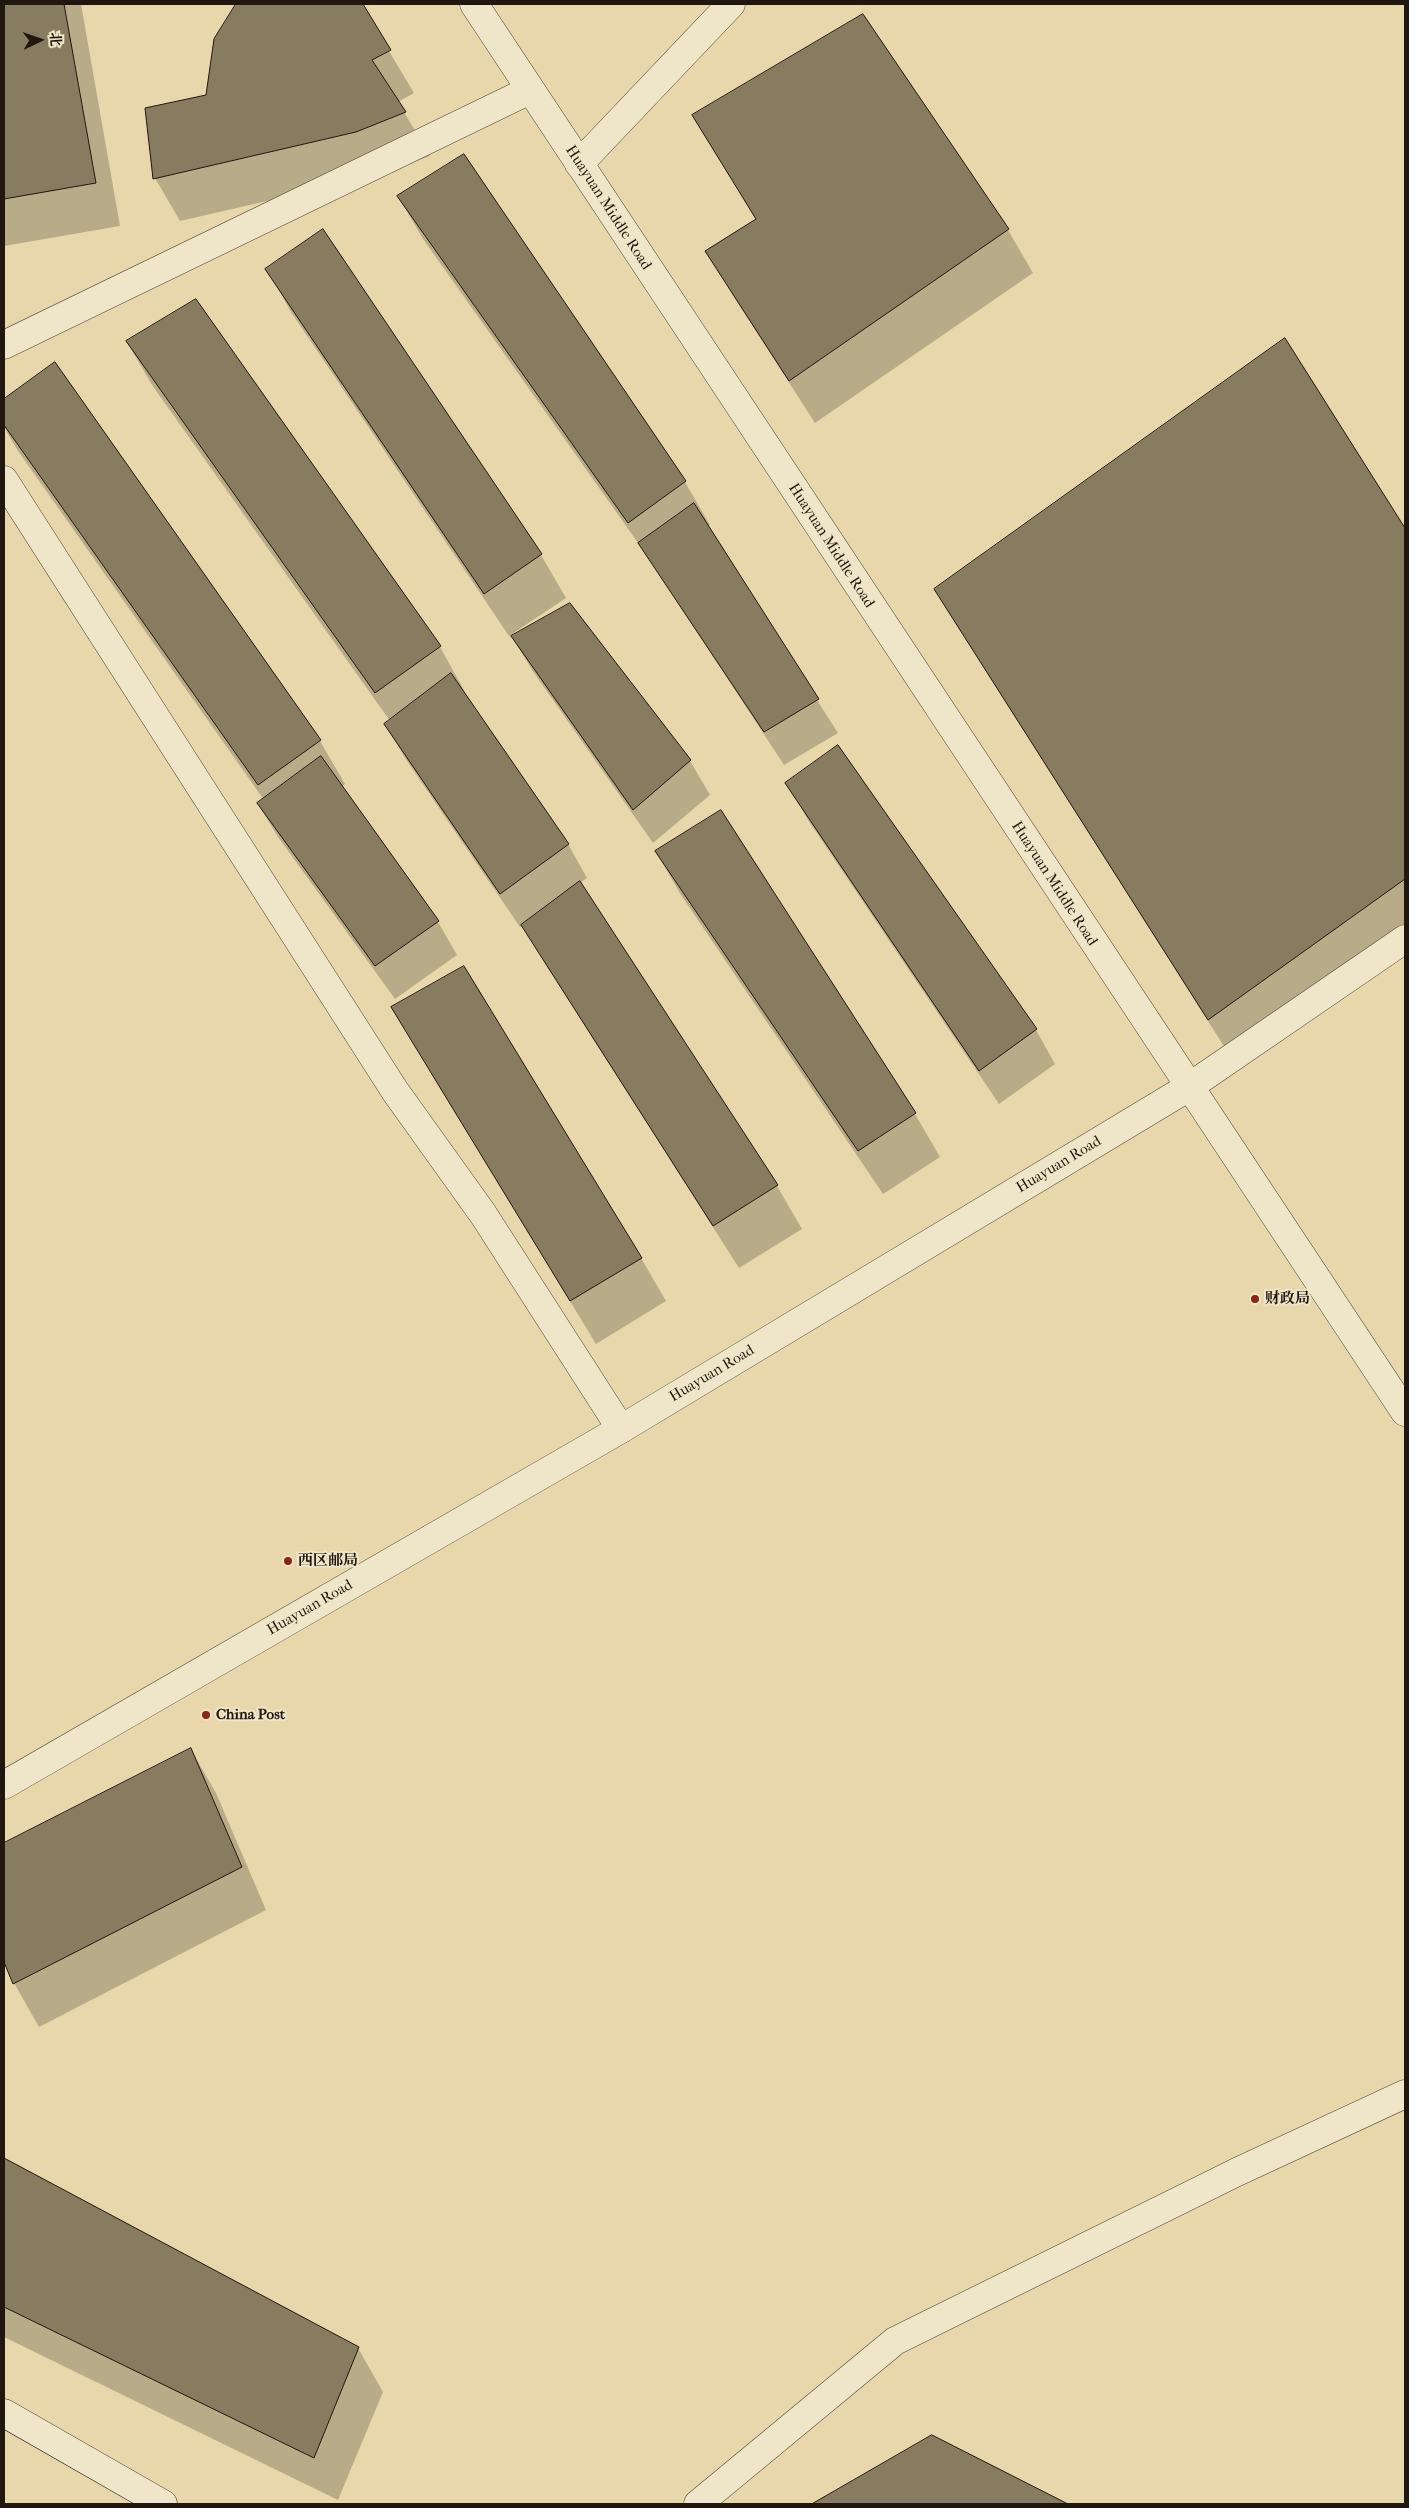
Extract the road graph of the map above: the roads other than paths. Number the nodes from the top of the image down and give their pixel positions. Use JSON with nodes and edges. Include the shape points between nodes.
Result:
{"nodes":[{"id":1,"x":474,"y":4,"type":"edge"},
{"id":2,"x":731,"y":4,"type":"edge"},
{"id":3,"x":530,"y":90,"type":"junction"},
{"id":4,"x":579,"y":164,"type":"junction"},
{"id":5,"x":4,"y":346,"type":"edge"},
{"id":6,"x":4,"y":480,"type":"edge"},
{"id":7,"x":1405,"y":939,"type":"edge"},
{"id":8,"x":1189,"y":1088,"type":"junction"},
{"id":9,"x":1405,"y":1412,"type":"edge"},
{"id":10,"x":621,"y":1429,"type":"junction"},
{"id":11,"x":4,"y":1784,"type":"edge"},
{"id":12,"x":1405,"y":2094,"type":"edge"},
{"id":13,"x":4,"y":2413,"type":"edge"},
{"id":14,"x":163,"y":2504,"type":"edge"},
{"id":15,"x":698,"y":2504,"type":"edge"}],
"edges":[{"from":1,"to":3,"type":"street","name":"Huayuan Middle Road"},
{"from":2,"to":4,"type":"street"},
{"from":3,"to":4,"type":"street","name":"Huayuan Middle Road"},
{"from":3,"to":5,"type":"street"},
{"from":4,"to":8,"type":"street","name":"Huayuan Middle Road"},
{"from":6,"to":10,"type":"street","via":[[395,1091],[483,1214]]},
{"from":7,"to":8,"type":"street","name":"Huayuan Road"},
{"from":8,"to":9,"type":"street","name":"Huayuan Middle Road"},
{"from":8,"to":10,"type":"street","name":"Huayuan Road"},
{"from":10,"to":11,"type":"street","name":"Huayuan Road"},
{"from":12,"to":15,"type":"street","via":[[1237,2172],[894,2342]]},
{"from":13,"to":14,"type":"street"}]}
